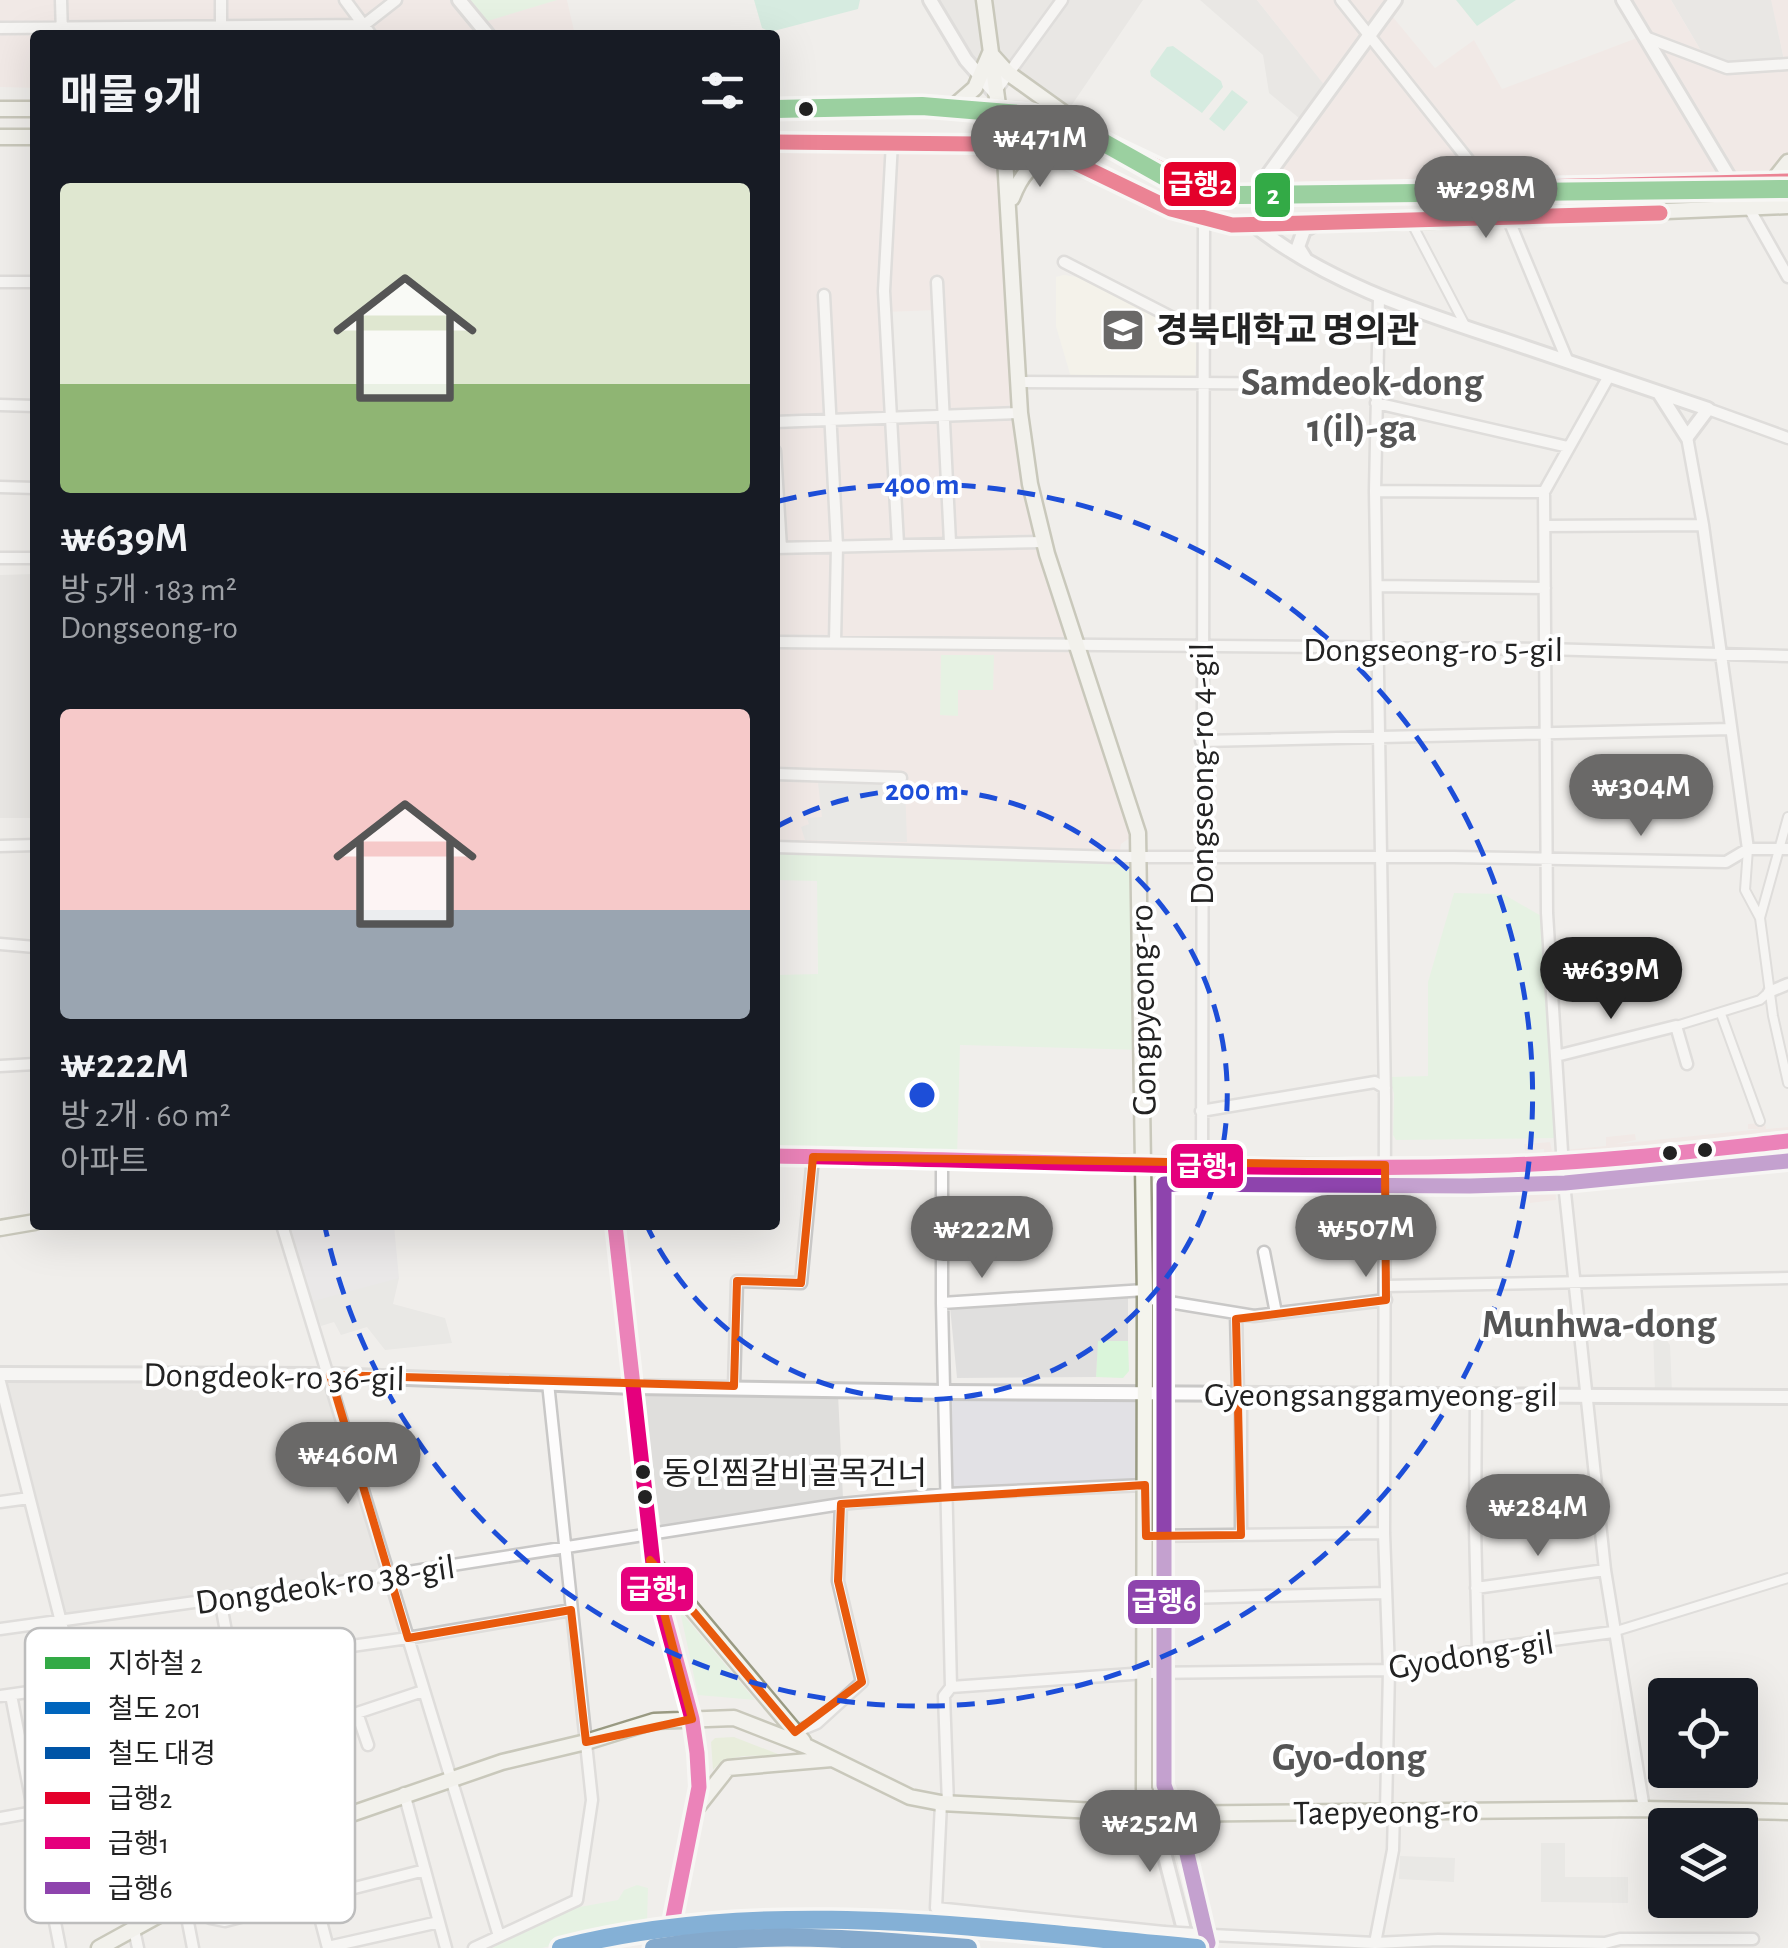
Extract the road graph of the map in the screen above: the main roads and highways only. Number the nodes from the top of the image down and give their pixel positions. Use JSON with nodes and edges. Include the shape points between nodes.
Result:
{"nodes":[{"id":1,"x":984,"y":0,"type":"edge"},
{"id":2,"x":990,"y":53,"type":"junction"},
{"id":3,"x":0,"y":108,"type":"edge"},
{"id":4,"x":952,"y":108,"type":"junction"},
{"id":5,"x":30,"y":109,"type":"edge"},
{"id":6,"x":780,"y":109,"type":"edge"},
{"id":7,"x":998,"y":110,"type":"junction"},
{"id":8,"x":0,"y":137,"type":"edge"},
{"id":9,"x":30,"y":137,"type":"edge"},
{"id":10,"x":780,"y":142,"type":"edge"},
{"id":11,"x":1105,"y":142,"type":"junction"},
{"id":12,"x":1004,"y":147,"type":"junction"},
{"id":13,"x":1059,"y":155,"type":"junction"},
{"id":14,"x":1788,"y":162,"type":"edge"},
{"id":15,"x":1780,"y":181,"type":"edge"},
{"id":16,"x":1788,"y":206,"type":"edge"},
{"id":17,"x":1008,"y":208,"type":"junction"},
{"id":18,"x":1788,"y":1141,"type":"edge"},
{"id":19,"x":780,"y":1156,"type":"edge"},
{"id":20,"x":1144,"y":1164,"type":"junction"},
{"id":21,"x":30,"y":1223,"type":"edge"},
{"id":22,"x":0,"y":1228,"type":"edge"},
{"id":23,"x":617,"y":1230,"type":"edge"},
{"id":24,"x":652,"y":1560,"type":"junction"},
{"id":25,"x":692,"y":1719,"type":"junction"},
{"id":26,"x":806,"y":1746,"type":"junction"},
{"id":27,"x":833,"y":1759,"type":"junction"},
{"id":28,"x":694,"y":1810,"type":"junction"},
{"id":29,"x":355,"y":1811,"type":"edge"},
{"id":30,"x":1788,"y":1812,"type":"edge"},
{"id":31,"x":1154,"y":1814,"type":"junction"},
{"id":32,"x":678,"y":1894,"type":"tunnel mouth"},
{"id":33,"x":147,"y":1923,"type":"edge"},
{"id":34,"x":99,"y":1948,"type":"edge"}],
"edges":[{"from":1,"to":2,"type":"main road","name":"Gongpyeong-ro"},
{"from":2,"to":4,"type":"main road","via":[[981,77]]},
{"from":2,"to":7,"type":"main road","name":"Gongpyeong-ro"},
{"from":2,"to":11,"type":"main road"},
{"from":3,"to":5,"type":"main road"},
{"from":4,"to":6,"type":"main road"},
{"from":4,"to":7,"type":"main road"},
{"from":7,"to":11,"type":"main road","via":[[1042,116]]},
{"from":7,"to":12,"type":"main road","name":"Gongpyeong-ro"},
{"from":8,"to":9,"type":"main road"},
{"from":10,"to":12,"type":"main road"},
{"from":11,"to":15,"type":"main road","via":[[1216,192]]},
{"from":12,"to":13,"type":"main road"},
{"from":12,"to":17,"type":"main road","name":"Gongpyeong-ro"},
{"from":13,"to":16,"type":"main road","via":[[1171,209],[1254,225]]},
{"from":13,"to":17,"type":"main road","via":[[1027,170]]},
{"from":14,"to":15,"type":"main road"},
{"from":17,"to":20,"type":"main road","name":"Gongpyeong-ro","via":[[1030,484],[1138,833]]},
{"from":18,"to":20,"type":"main road","via":[[1470,1166]]},
{"from":19,"to":20,"type":"main road"},
{"from":20,"to":31,"type":"main road","name":"Gongpyeong-ro","via":[[1144,1788]]},
{"from":21,"to":22,"type":"main road"},
{"from":23,"to":24,"type":"main road"},
{"from":24,"to":25,"type":"main road"},
{"from":24,"to":26,"type":"main road"},
{"from":25,"to":26,"type":"main road","name":"Taepyeong-ro","via":[[734,1718]]},
{"from":25,"to":28,"type":"main road","via":[[699,1787]]},
{"from":25,"to":29,"type":"main road","name":"Taepyeong-ro","via":[[654,1722],[502,1762]]},
{"from":26,"to":27,"type":"main road","name":"Taepyeong-ro"},
{"from":27,"to":28,"type":"main road","via":[[728,1768]]},
{"from":27,"to":31,"type":"main road","name":"Taepyeong-ro","via":[[910,1797],[944,1804]]},
{"from":28,"to":32,"type":"main road"},
{"from":30,"to":31,"type":"main road","name":"Taepyeong-ro"},
{"from":33,"to":34,"type":"main road","name":"Taepyeong-ro"}]}
